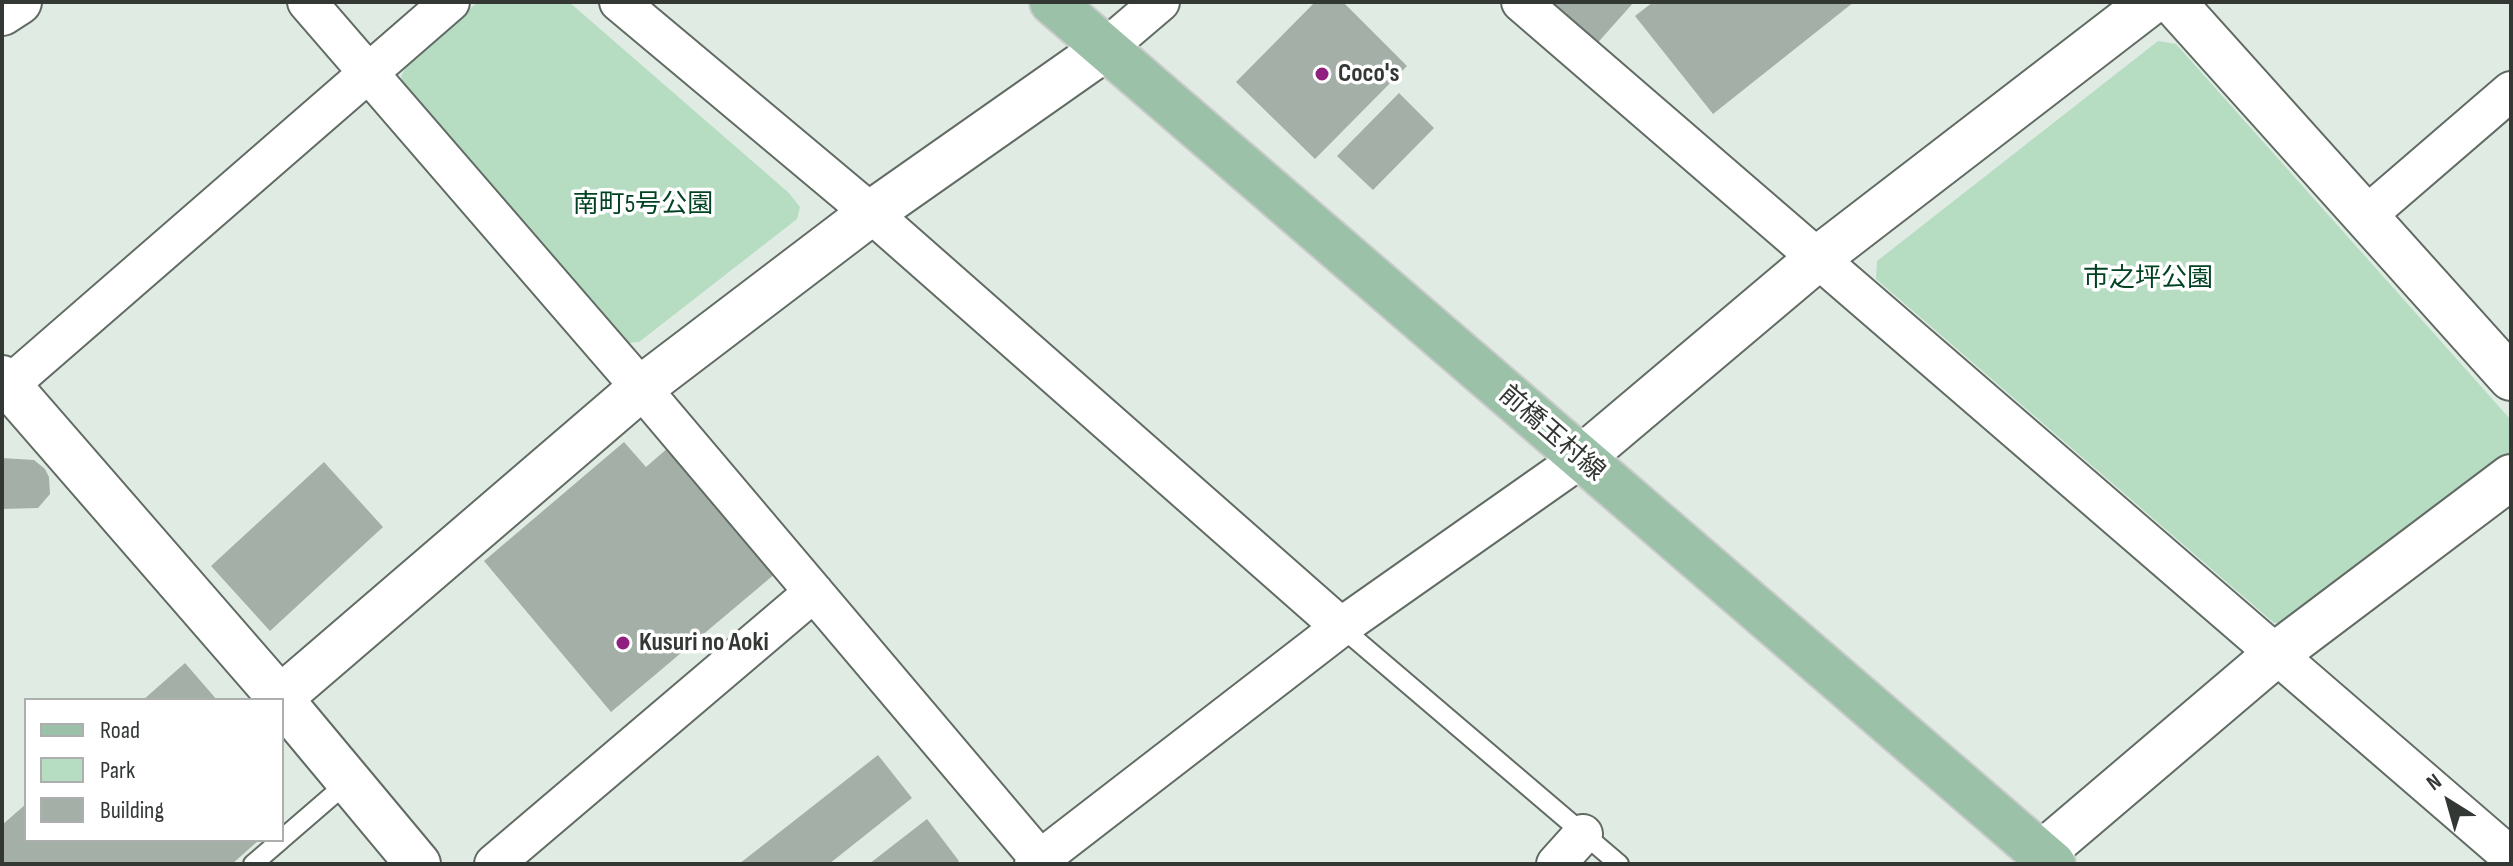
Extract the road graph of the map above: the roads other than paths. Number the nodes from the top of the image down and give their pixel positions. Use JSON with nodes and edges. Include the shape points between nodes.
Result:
{"nodes":[{"id":1,"x":19,"y":2,"type":"edge"},
{"id":2,"x":307,"y":2,"type":"edge"},
{"id":3,"x":450,"y":2,"type":"edge"},
{"id":4,"x":619,"y":2,"type":"edge"},
{"id":5,"x":1052,"y":2,"type":"edge"},
{"id":6,"x":1160,"y":2,"type":"edge"},
{"id":7,"x":1521,"y":2,"type":"edge"},
{"id":8,"x":2151,"y":2,"type":"edge"},
{"id":9,"x":2173,"y":2,"type":"edge"},
{"id":10,"x":2,"y":13,"type":"edge"},
{"id":11,"x":1106,"y":48,"type":"junction"},
{"id":12,"x":367,"y":75,"type":"junction"},
{"id":13,"x":2511,"y":91,"type":"edge"},
{"id":14,"x":871,"y":213,"type":"junction"},
{"id":15,"x":2367,"y":215,"type":"junction"},
{"id":16,"x":1817,"y":259,"type":"junction"},
{"id":17,"x":2511,"y":378,"type":"edge"},
{"id":18,"x":5,"y":382,"type":"edge"},
{"id":19,"x":641,"y":388,"type":"junction"},
{"id":20,"x":1580,"y":459,"type":"junction"},
{"id":21,"x":2511,"y":477,"type":"edge"},
{"id":22,"x":814,"y":592,"type":"junction"},
{"id":23,"x":1341,"y":627,"type":"junction"},
{"id":24,"x":2275,"y":655,"type":"junction"},
{"id":25,"x":279,"y":698,"type":"edge"},
{"id":26,"x":283,"y":698,"type":"edge"},
{"id":27,"x":284,"y":704,"type":"edge"},
{"id":28,"x":348,"y":782,"type":"junction"},
{"id":29,"x":1583,"y":834,"type":"junction"},
{"id":30,"x":284,"y":836,"type":"edge"},
{"id":31,"x":278,"y":842,"type":"edge"},
{"id":32,"x":2511,"y":857,"type":"edge"},
{"id":33,"x":2041,"y":861,"type":"edge"},
{"id":34,"x":1039,"y":862,"type":"edge"},
{"id":35,"x":253,"y":864,"type":"edge"},
{"id":36,"x":418,"y":864,"type":"edge"},
{"id":37,"x":494,"y":864,"type":"edge"},
{"id":38,"x":1556,"y":864,"type":"edge"},
{"id":39,"x":1619,"y":864,"type":"edge"}],
"edges":[{"from":1,"to":10,"type":"street"},
{"from":2,"to":12,"type":"street"},
{"from":3,"to":12,"type":"street"},
{"from":4,"to":14,"type":"street"},
{"from":5,"to":11,"type":"main road","name":"前橋玉村線"},
{"from":6,"to":11,"type":"street"},
{"from":7,"to":16,"type":"street"},
{"from":8,"to":16,"type":"street"},
{"from":9,"to":15,"type":"street"},
{"from":11,"to":14,"type":"street"},
{"from":11,"to":20,"type":"main road","name":"前橋玉村線"},
{"from":12,"to":18,"type":"street"},
{"from":12,"to":19,"type":"street"},
{"from":13,"to":15,"type":"street"},
{"from":14,"to":19,"type":"street"},
{"from":14,"to":23,"type":"street"},
{"from":15,"to":17,"type":"street"},
{"from":16,"to":20,"type":"street"},
{"from":16,"to":24,"type":"street"},
{"from":18,"to":25,"type":"street"},
{"from":19,"to":22,"type":"street"},
{"from":19,"to":26,"type":"street"},
{"from":20,"to":23,"type":"street"},
{"from":20,"to":33,"type":"main road","name":"前橋玉村線"},
{"from":21,"to":24,"type":"street"},
{"from":22,"to":34,"type":"street"},
{"from":22,"to":37,"type":"street"},
{"from":23,"to":29,"type":"lane"},
{"from":23,"to":34,"type":"street"},
{"from":24,"to":32,"type":"street"},
{"from":24,"to":33,"type":"street"},
{"from":27,"to":28,"type":"street"},
{"from":28,"to":30,"type":"lane"},
{"from":28,"to":36,"type":"street"},
{"from":29,"to":38,"type":"street"},
{"from":29,"to":39,"type":"lane"},
{"from":31,"to":35,"type":"lane"}]}
